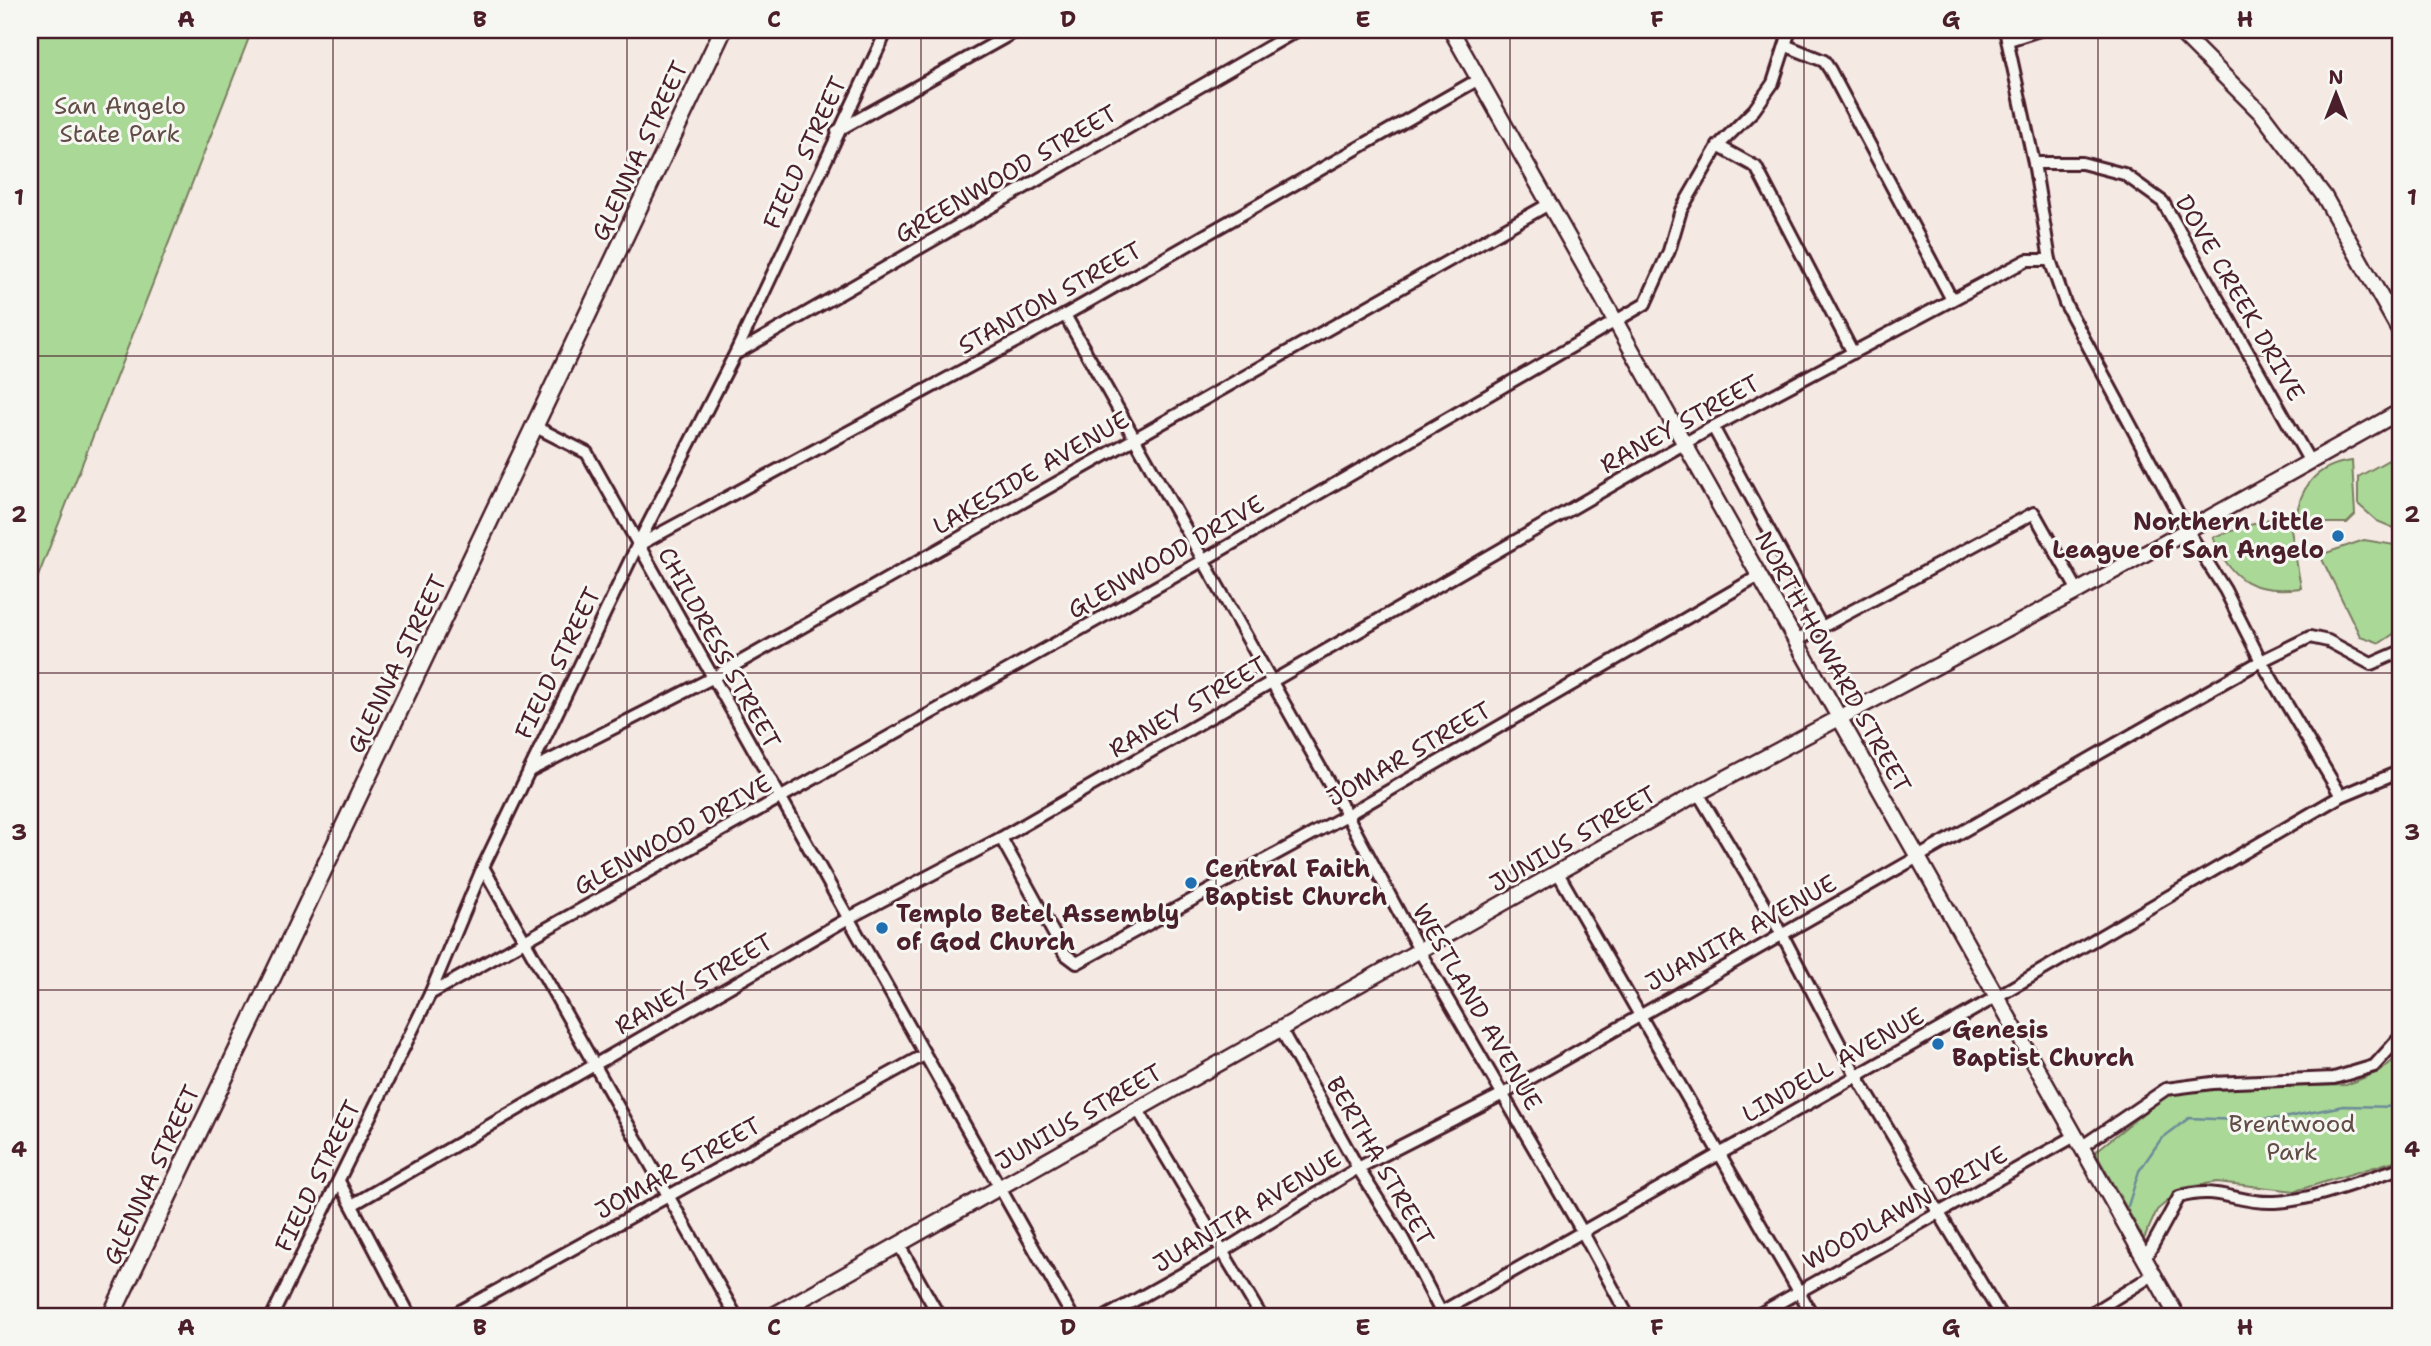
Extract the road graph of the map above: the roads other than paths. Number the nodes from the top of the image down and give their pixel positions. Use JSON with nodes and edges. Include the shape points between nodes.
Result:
{"nodes":[{"id":1,"x":723,"y":30,"type":"edge"},
{"id":2,"x":887,"y":30,"type":"edge"},
{"id":3,"x":1018,"y":30,"type":"edge"},
{"id":4,"x":1298,"y":30,"type":"edge"},
{"id":5,"x":1451,"y":30,"type":"edge"},
{"id":6,"x":1790,"y":30,"type":"edge"},
{"id":7,"x":2040,"y":30,"type":"edge"},
{"id":8,"x":2178,"y":30,"type":"edge"},
{"id":9,"x":2007,"y":35,"type":"edge"},
{"id":10,"x":1787,"y":46,"type":"junction"},
{"id":11,"x":1479,"y":79,"type":"junction"},
{"id":12,"x":837,"y":131,"type":"junction"},
{"id":13,"x":1718,"y":146,"type":"junction"},
{"id":14,"x":2034,"y":163,"type":"junction"},
{"id":15,"x":1549,"y":204,"type":"junction"},
{"id":16,"x":2050,"y":260,"type":"junction"},
{"id":17,"x":1951,"y":298,"type":"junction"},
{"id":18,"x":1065,"y":315,"type":"junction"},
{"id":19,"x":1615,"y":322,"type":"junction"},
{"id":20,"x":2401,"y":333,"type":"edge"},
{"id":21,"x":1853,"y":353,"type":"junction"},
{"id":22,"x":735,"y":354,"type":"junction"},
{"id":23,"x":2401,"y":411,"type":"edge"},
{"id":24,"x":536,"y":427,"type":"junction"},
{"id":25,"x":1713,"y":427,"type":"junction"},
{"id":26,"x":1133,"y":439,"type":"junction"},
{"id":27,"x":1684,"y":444,"type":"junction"},
{"id":28,"x":2309,"y":462,"type":"junction"},
{"id":29,"x":2187,"y":530,"type":"junction"},
{"id":30,"x":637,"y":546,"type":"junction"},
{"id":31,"x":1204,"y":561,"type":"junction"},
{"id":32,"x":1759,"y":576,"type":"junction"},
{"id":33,"x":2078,"y":591,"type":"junction"},
{"id":34,"x":1821,"y":626,"type":"junction"},
{"id":35,"x":1796,"y":641,"type":"junction"},
{"id":36,"x":2401,"y":651,"type":"edge"},
{"id":37,"x":2261,"y":660,"type":"junction"},
{"id":38,"x":712,"y":678,"type":"junction"},
{"id":39,"x":1271,"y":683,"type":"junction"},
{"id":40,"x":1839,"y":716,"type":"junction"},
{"id":41,"x":529,"y":771,"type":"junction"},
{"id":42,"x":2398,"y":776,"type":"edge"},
{"id":43,"x":1698,"y":793,"type":"junction"},
{"id":44,"x":2341,"y":796,"type":"junction"},
{"id":45,"x":780,"y":800,"type":"junction"},
{"id":46,"x":1347,"y":815,"type":"junction"},
{"id":47,"x":1001,"y":838,"type":"junction"},
{"id":48,"x":1918,"y":857,"type":"junction"},
{"id":49,"x":483,"y":867,"type":"junction"},
{"id":50,"x":1558,"y":873,"type":"junction"},
{"id":51,"x":848,"y":919,"type":"junction"},
{"id":52,"x":1783,"y":936,"type":"junction"},
{"id":53,"x":524,"y":940,"type":"junction"},
{"id":54,"x":1420,"y":952,"type":"junction"},
{"id":55,"x":430,"y":995,"type":"junction"},
{"id":56,"x":1996,"y":997,"type":"junction"},
{"id":57,"x":1637,"y":1014,"type":"junction"},
{"id":58,"x":1280,"y":1028,"type":"junction"},
{"id":59,"x":2401,"y":1036,"type":"edge"},
{"id":60,"x":924,"y":1055,"type":"junction"},
{"id":61,"x":595,"y":1065,"type":"junction"},
{"id":62,"x":1856,"y":1075,"type":"junction"},
{"id":63,"x":1503,"y":1094,"type":"junction"},
{"id":64,"x":1138,"y":1110,"type":"junction"},
{"id":65,"x":2078,"y":1142,"type":"junction"},
{"id":66,"x":1720,"y":1153,"type":"junction"},
{"id":67,"x":1358,"y":1168,"type":"junction"},
{"id":68,"x":2401,"y":1168,"type":"edge"},
{"id":69,"x":340,"y":1183,"type":"junction"},
{"id":70,"x":998,"y":1189,"type":"junction"},
{"id":71,"x":669,"y":1198,"type":"junction"},
{"id":72,"x":352,"y":1205,"type":"junction"},
{"id":73,"x":1941,"y":1214,"type":"junction"},
{"id":74,"x":1582,"y":1231,"type":"junction"},
{"id":75,"x":900,"y":1245,"type":"junction"},
{"id":76,"x":1223,"y":1251,"type":"junction"},
{"id":77,"x":2144,"y":1259,"type":"junction"},
{"id":78,"x":2153,"y":1275,"type":"junction"},
{"id":79,"x":1800,"y":1291,"type":"junction"},
{"id":80,"x":1439,"y":1315,"type":"edge"},
{"id":81,"x":111,"y":1316,"type":"edge"},
{"id":82,"x":272,"y":1316,"type":"edge"},
{"id":83,"x":410,"y":1316,"type":"edge"},
{"id":84,"x":451,"y":1316,"type":"edge"},
{"id":85,"x":736,"y":1316,"type":"edge"},
{"id":86,"x":772,"y":1316,"type":"edge"},
{"id":87,"x":939,"y":1316,"type":"edge"},
{"id":88,"x":1072,"y":1316,"type":"edge"},
{"id":89,"x":1107,"y":1316,"type":"edge"},
{"id":90,"x":1261,"y":1316,"type":"edge"},
{"id":91,"x":1628,"y":1316,"type":"edge"},
{"id":92,"x":1756,"y":1316,"type":"edge"},
{"id":93,"x":1813,"y":1316,"type":"edge"},
{"id":94,"x":2001,"y":1316,"type":"edge"},
{"id":95,"x":2087,"y":1316,"type":"edge"},
{"id":96,"x":2177,"y":1316,"type":"edge"}],
"edges":[{"from":1,"to":24,"type":"main road","name":"GLENNA STREET"},
{"from":2,"to":12,"type":"street","name":"FIELD STREET"},
{"from":3,"to":12,"type":"street"},
{"from":4,"to":22,"type":"street","name":"GREENWOOD STREET"},
{"from":5,"to":11,"type":"street","name":"NORTH HOWARD STREET"},
{"from":6,"to":10,"type":"street","name":"GLENWOOD DRIVE"},
{"from":7,"to":9,"type":"street"},
{"from":8,"to":20,"type":"street","via":[[2262,114],[2324,196]]},
{"from":9,"to":14,"type":"street"},
{"from":10,"to":13,"type":"street","name":"GLENWOOD DRIVE","via":[[1773,83]]},
{"from":10,"to":17,"type":"street","via":[[1824,61],[1830,70]]},
{"from":11,"to":15,"type":"street","name":"NORTH HOWARD STREET"},
{"from":11,"to":18,"type":"street","name":"STANTON STREET"},
{"from":12,"to":22,"type":"street","name":"FIELD STREET"},
{"from":13,"to":19,"type":"street","name":"GLENWOOD DRIVE","via":[[1681,210],[1645,304]]},
{"from":13,"to":21,"type":"street","via":[[1756,167]]},
{"from":14,"to":16,"type":"street"},
{"from":14,"to":28,"type":"street","name":"DOVE CREEK DRIVE","via":[[2082,163],[2124,174],[2163,202]]},
{"from":15,"to":19,"type":"street","name":"NORTH HOWARD STREET"},
{"from":15,"to":26,"type":"street","name":"LAKESIDE AVENUE"},
{"from":16,"to":17,"type":"street","name":"RANEY STREET","via":[[2028,260]]},
{"from":16,"to":29,"type":"street","via":[[2065,303]]},
{"from":17,"to":21,"type":"street","name":"RANEY STREET"},
{"from":18,"to":26,"type":"street","name":"WESTLAND AVENUE"},
{"from":18,"to":30,"type":"street","name":"STANTON STREET"},
{"from":19,"to":27,"type":"street","name":"NORTH HOWARD STREET"},
{"from":19,"to":31,"type":"street","name":"GLENWOOD DRIVE"},
{"from":21,"to":25,"type":"street","name":"RANEY STREET"},
{"from":22,"to":30,"type":"street","name":"FIELD STREET"},
{"from":23,"to":28,"type":"street","name":"JUNIUS STREET"},
{"from":24,"to":30,"type":"street","name":"CHILDRESS STREET","via":[[587,453]]},
{"from":24,"to":81,"type":"main road","name":"GLENNA STREET"},
{"from":25,"to":27,"type":"street","name":"RANEY STREET"},
{"from":25,"to":34,"type":"street"},
{"from":26,"to":31,"type":"street","name":"WESTLAND AVENUE"},
{"from":26,"to":38,"type":"street","name":"LAKESIDE AVENUE"},
{"from":27,"to":32,"type":"street","name":"NORTH HOWARD STREET"},
{"from":27,"to":39,"type":"street","name":"RANEY STREET"},
{"from":28,"to":29,"type":"street","name":"JUNIUS STREET"},
{"from":29,"to":33,"type":"street","name":"JUNIUS STREET"},
{"from":29,"to":37,"type":"street"},
{"from":30,"to":38,"type":"street","name":"CHILDRESS STREET"},
{"from":30,"to":41,"type":"street","name":"FIELD STREET"},
{"from":31,"to":39,"type":"street","name":"WESTLAND AVENUE"},
{"from":31,"to":45,"type":"street","name":"GLENWOOD DRIVE"},
{"from":32,"to":35,"type":"street","name":"NORTH HOWARD STREET"},
{"from":32,"to":46,"type":"street","name":"JOMAR STREET"},
{"from":33,"to":34,"type":"street","via":[[2034,513]]},
{"from":33,"to":40,"type":"street","name":"JUNIUS STREET"},
{"from":34,"to":35,"type":"street"},
{"from":35,"to":40,"type":"street","name":"NORTH HOWARD STREET"},
{"from":36,"to":37,"type":"street","name":"JUANITA AVENUE","via":[[2371,664],[2328,641],[2310,638]]},
{"from":37,"to":44,"type":"street"},
{"from":37,"to":48,"type":"street","name":"JUANITA AVENUE"},
{"from":38,"to":41,"type":"street","name":"LAKESIDE AVENUE"},
{"from":38,"to":45,"type":"street","name":"CHILDRESS STREET"},
{"from":39,"to":46,"type":"street","name":"WESTLAND AVENUE"},
{"from":39,"to":47,"type":"street","name":"RANEY STREET"},
{"from":40,"to":43,"type":"street","name":"JUNIUS STREET"},
{"from":40,"to":48,"type":"street","name":"NORTH HOWARD STREET"},
{"from":41,"to":49,"type":"street","name":"FIELD STREET"},
{"from":42,"to":44,"type":"street","name":"LINDELL AVENUE"},
{"from":43,"to":50,"type":"street","name":"JUNIUS STREET"},
{"from":43,"to":52,"type":"street"},
{"from":44,"to":56,"type":"street","name":"LINDELL AVENUE"},
{"from":45,"to":51,"type":"street","name":"CHILDRESS STREET"},
{"from":45,"to":53,"type":"street","name":"GLENWOOD DRIVE"},
{"from":46,"to":47,"type":"street","name":"JOMAR STREET","via":[[1077,963],[1065,954]]},
{"from":46,"to":54,"type":"street","name":"WESTLAND AVENUE"},
{"from":47,"to":51,"type":"street","name":"RANEY STREET"},
{"from":48,"to":52,"type":"street","name":"JUANITA AVENUE"},
{"from":48,"to":56,"type":"street","name":"NORTH HOWARD STREET"},
{"from":49,"to":53,"type":"street"},
{"from":49,"to":55,"type":"street","name":"FIELD STREET"},
{"from":50,"to":54,"type":"street","name":"JUNIUS STREET"},
{"from":50,"to":57,"type":"street"},
{"from":51,"to":60,"type":"street","name":"CHILDRESS STREET"},
{"from":51,"to":61,"type":"street","name":"RANEY STREET"},
{"from":52,"to":57,"type":"street","name":"JUANITA AVENUE"},
{"from":52,"to":62,"type":"street"},
{"from":53,"to":55,"type":"street","name":"GLENWOOD DRIVE"},
{"from":53,"to":61,"type":"street"},
{"from":54,"to":58,"type":"street","name":"JUNIUS STREET"},
{"from":54,"to":63,"type":"street","name":"WESTLAND AVENUE"},
{"from":55,"to":69,"type":"street","name":"FIELD STREET"},
{"from":56,"to":62,"type":"street","name":"LINDELL AVENUE"},
{"from":56,"to":65,"type":"street","name":"NORTH HOWARD STREET"},
{"from":57,"to":63,"type":"street","name":"JUANITA AVENUE"},
{"from":57,"to":66,"type":"street"},
{"from":58,"to":64,"type":"street","name":"JUNIUS STREET"},
{"from":58,"to":67,"type":"street","name":"BERTHA STREET"},
{"from":59,"to":65,"type":"street","name":"WOODLAWN DRIVE","via":[[2374,1066],[2334,1078],[2212,1083],[2166,1090]]},
{"from":60,"to":70,"type":"street","name":"CHILDRESS STREET"},
{"from":60,"to":71,"type":"street","name":"JOMAR STREET"},
{"from":61,"to":71,"type":"street"},
{"from":61,"to":72,"type":"street","name":"RANEY STREET"},
{"from":62,"to":66,"type":"street","name":"LINDELL AVENUE"},
{"from":62,"to":73,"type":"street"},
{"from":63,"to":67,"type":"street","name":"JUANITA AVENUE"},
{"from":63,"to":74,"type":"street","name":"WESTLAND AVENUE"},
{"from":64,"to":70,"type":"street","name":"JUNIUS STREET"},
{"from":64,"to":76,"type":"street"},
{"from":65,"to":73,"type":"street","name":"WOODLAWN DRIVE"},
{"from":65,"to":77,"type":"street","name":"NORTH HOWARD STREET"},
{"from":66,"to":74,"type":"street","name":"LINDELL AVENUE"},
{"from":66,"to":79,"type":"street"},
{"from":67,"to":76,"type":"street","name":"JUANITA AVENUE"},
{"from":67,"to":80,"type":"street","name":"BERTHA STREET","via":[[1402,1239]]},
{"from":68,"to":77,"type":"street","via":[[2277,1203],[2199,1191],[2179,1197]]},
{"from":69,"to":72,"type":"street"},
{"from":69,"to":82,"type":"street","name":"FIELD STREET"},
{"from":70,"to":75,"type":"street","name":"JUNIUS STREET"},
{"from":70,"to":88,"type":"street","name":"CHILDRESS STREET"},
{"from":71,"to":84,"type":"street","name":"JOMAR STREET"},
{"from":71,"to":85,"type":"street"},
{"from":72,"to":83,"type":"street"},
{"from":73,"to":79,"type":"street","name":"WOODLAWN DRIVE"},
{"from":73,"to":94,"type":"street"},
{"from":74,"to":80,"type":"street","name":"LINDELL AVENUE"},
{"from":74,"to":91,"type":"street","name":"WESTLAND AVENUE"},
{"from":75,"to":86,"type":"street","name":"JUNIUS STREET"},
{"from":75,"to":87,"type":"street"},
{"from":76,"to":89,"type":"street","name":"JUANITA AVENUE"},
{"from":76,"to":90,"type":"street"},
{"from":77,"to":78,"type":"street","name":"NORTH HOWARD STREET"},
{"from":78,"to":95,"type":"street"},
{"from":78,"to":96,"type":"street","name":"NORTH HOWARD STREET"},
{"from":79,"to":92,"type":"street","name":"WOODLAWN DRIVE"},
{"from":79,"to":93,"type":"street"}]}
